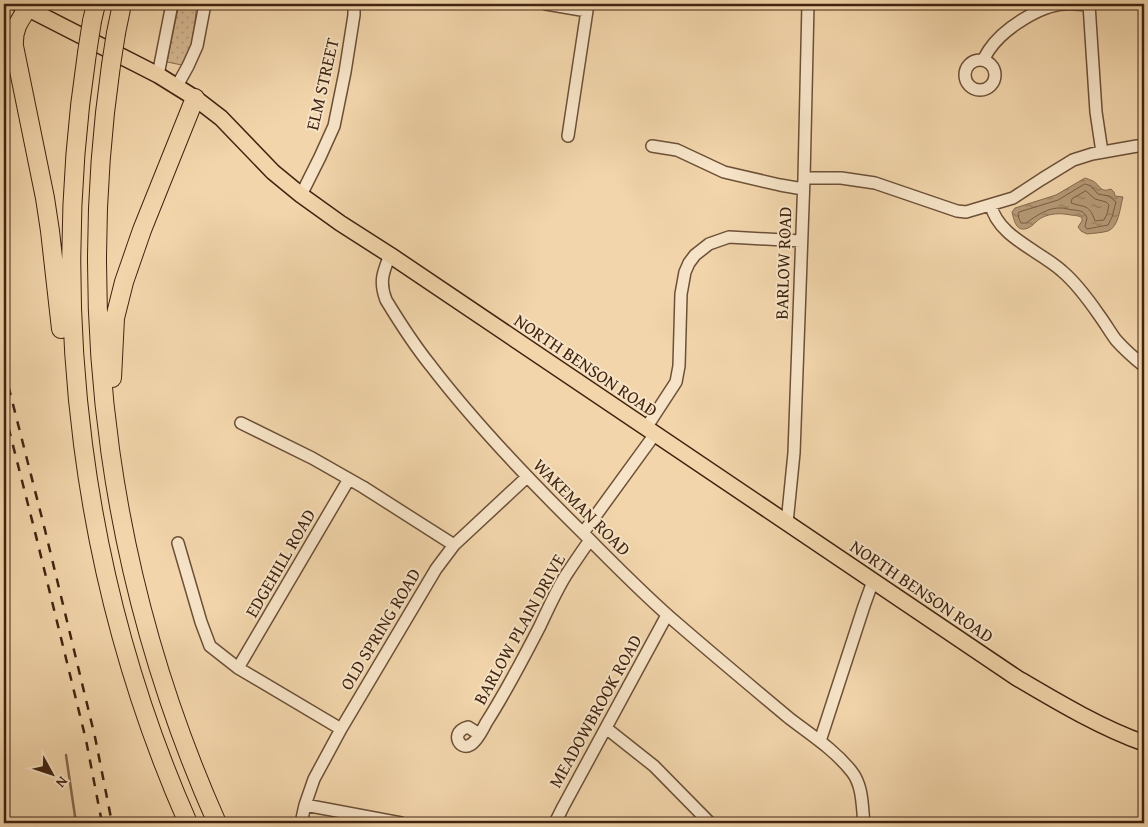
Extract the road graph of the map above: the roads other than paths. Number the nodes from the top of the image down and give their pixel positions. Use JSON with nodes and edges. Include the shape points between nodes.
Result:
{"nodes":[{"id":1,"x":96,"y":4,"type":"edge"},
{"id":2,"x":122,"y":4,"type":"edge"},
{"id":3,"x":172,"y":4,"type":"edge"},
{"id":4,"x":205,"y":4,"type":"edge"},
{"id":5,"x":354,"y":4,"type":"edge"},
{"id":6,"x":546,"y":4,"type":"edge"},
{"id":7,"x":808,"y":4,"type":"edge"},
{"id":8,"x":1089,"y":4,"type":"edge"},
{"id":9,"x":26,"y":5,"type":"edge"},
{"id":10,"x":587,"y":8,"type":"edge"},
{"id":11,"x":4,"y":40,"type":"edge"},
{"id":12,"x":983,"y":60,"type":"dead end"},
{"id":13,"x":158,"y":75,"type":"junction"},
{"id":14,"x":177,"y":86,"type":"junction"},
{"id":15,"x":195,"y":98,"type":"junction"},
{"id":16,"x":26,"y":104,"type":"junction"},
{"id":17,"x":568,"y":136,"type":"dead end"},
{"id":18,"x":652,"y":146,"type":"dead end"},
{"id":19,"x":1144,"y":147,"type":"edge"},
{"id":20,"x":1102,"y":152,"type":"junction"},
{"id":21,"x":804,"y":184,"type":"junction"},
{"id":22,"x":301,"y":195,"type":"junction"},
{"id":23,"x":991,"y":205,"type":"junction"},
{"id":24,"x":802,"y":241,"type":"junction"},
{"id":25,"x":390,"y":255,"type":"junction"},
{"id":26,"x":1144,"y":366,"type":"edge"},
{"id":27,"x":241,"y":423,"type":"dead end"},
{"id":28,"x":650,"y":431,"type":"junction"},
{"id":29,"x":108,"y":441,"type":"junction"},
{"id":30,"x":527,"y":477,"type":"junction"},
{"id":31,"x":349,"y":479,"type":"junction"},
{"id":32,"x":91,"y":500,"type":"junction"},
{"id":33,"x":787,"y":523,"type":"junction"},
{"id":34,"x":586,"y":536,"type":"junction"},
{"id":35,"x":178,"y":543,"type":"dead end"},
{"id":36,"x":454,"y":545,"type":"junction"},
{"id":37,"x":873,"y":581,"type":"junction"},
{"id":38,"x":667,"y":615,"type":"junction"},
{"id":39,"x":238,"y":668,"type":"junction"},
{"id":40,"x":606,"y":728,"type":"junction"},
{"id":41,"x":341,"y":729,"type":"junction"},
{"id":42,"x":479,"y":734,"type":"dead end"},
{"id":43,"x":820,"y":741,"type":"junction"},
{"id":44,"x":1144,"y":743,"type":"edge"},
{"id":45,"x":305,"y":805,"type":"junction"},
{"id":46,"x":188,"y":823,"type":"edge"},
{"id":47,"x":219,"y":823,"type":"edge"},
{"id":48,"x":301,"y":823,"type":"edge"},
{"id":49,"x":401,"y":823,"type":"edge"},
{"id":50,"x":555,"y":823,"type":"edge"},
{"id":51,"x":710,"y":823,"type":"edge"},
{"id":52,"x":864,"y":823,"type":"edge"}],
"edges":[{"from":1,"to":32,"type":"highway","bridge":true,"via":[[87,52],[73,178],[71,284],[77,395]]},
{"from":2,"to":29,"type":"highway","bridge":true,"via":[[105,110],[97,252],[99,346]]},
{"from":3,"to":13,"type":"street"},
{"from":4,"to":14,"type":"street","via":[[196,46]]},
{"from":5,"to":22,"type":"street","name":"ELM STREET","via":[[347,63],[334,126]]},
{"from":6,"to":10,"type":"street"},
{"from":7,"to":21,"type":"street","name":"BARLOW ROAD"},
{"from":8,"to":12,"type":"street","via":[[1065,4],[1030,15],[1004,34]]},
{"from":8,"to":20,"type":"street"},
{"from":9,"to":13,"type":"main road","name":"NORTH BENSON ROAD"},
{"from":9,"to":16,"type":"highway","via":[[14,39]]},
{"from":10,"to":17,"type":"street"},
{"from":11,"to":16,"type":"highway"},
{"from":13,"to":14,"type":"main road","name":"NORTH BENSON ROAD"},
{"from":14,"to":15,"type":"main road","name":"NORTH BENSON ROAD"},
{"from":15,"to":22,"type":"main road","name":"NORTH BENSON ROAD","via":[[221,118],[273,172]]},
{"from":15,"to":29,"type":"highway","via":[[135,249],[119,299],[113,337]]},
{"from":16,"to":32,"type":"highway","via":[[50,231],[67,374]]},
{"from":18,"to":21,"type":"street","via":[[677,150],[724,172],[757,180]]},
{"from":19,"to":20,"type":"street"},
{"from":20,"to":23,"type":"street","via":[[1073,160],[1013,198]]},
{"from":21,"to":23,"type":"street","via":[[841,178],[875,183],[957,211],[966,212]]},
{"from":21,"to":24,"type":"street","name":"BARLOW ROAD"},
{"from":22,"to":25,"type":"main road","name":"NORTH BENSON ROAD"},
{"from":23,"to":26,"type":"street","via":[[998,222],[1007,232],[1063,272],[1120,343]]},
{"from":24,"to":28,"type":"street","name":"BARLOW PLAIN DRIVE","via":[[729,237],[709,244],[695,255],[685,272],[681,294],[676,382]]},
{"from":24,"to":33,"type":"street","name":"BARLOW ROAD","via":[[794,453]]},
{"from":25,"to":28,"type":"main road","name":"NORTH BENSON ROAD"},
{"from":25,"to":30,"type":"street","name":"WAKEMAN ROAD","via":[[382,283],[386,300],[429,365]]},
{"from":27,"to":31,"type":"street"},
{"from":28,"to":33,"type":"main road","name":"NORTH BENSON ROAD"},
{"from":28,"to":34,"type":"street","name":"BARLOW PLAIN DRIVE"},
{"from":29,"to":47,"type":"highway","via":[[124,534],[146,626],[174,716],[208,804]]},
{"from":30,"to":34,"type":"street","name":"WAKEMAN ROAD"},
{"from":30,"to":36,"type":"street","name":"OLD SPRING ROAD"},
{"from":31,"to":36,"type":"street"},
{"from":31,"to":39,"type":"street","name":"EDGEHILL ROAD"},
{"from":32,"to":46,"type":"highway","via":[[110,594],[131,670]]},
{"from":33,"to":37,"type":"main road","name":"NORTH BENSON ROAD"},
{"from":34,"to":38,"type":"street","name":"WAKEMAN ROAD"},
{"from":34,"to":42,"type":"street","name":"BARLOW PLAIN DRIVE","via":[[514,676]]},
{"from":35,"to":39,"type":"street","via":[[208,642]]},
{"from":36,"to":41,"type":"street","name":"OLD SPRING ROAD","via":[[436,569]]},
{"from":37,"to":43,"type":"street"},
{"from":37,"to":44,"type":"main road","name":"NORTH BENSON ROAD","via":[[1024,682],[1094,721]]},
{"from":38,"to":40,"type":"street","name":"MEADOWBROOK ROAD"},
{"from":38,"to":43,"type":"street","name":"WAKEMAN ROAD"},
{"from":39,"to":41,"type":"street"},
{"from":40,"to":50,"type":"street","name":"MEADOWBROOK ROAD"},
{"from":40,"to":51,"type":"street","via":[[654,766]]},
{"from":41,"to":45,"type":"street","name":"OLD SPRING ROAD","via":[[314,779]]},
{"from":43,"to":52,"type":"street","name":"WAKEMAN ROAD","via":[[854,774]]},
{"from":45,"to":48,"type":"street","name":"OLD SPRING ROAD"},
{"from":45,"to":49,"type":"street"}]}
